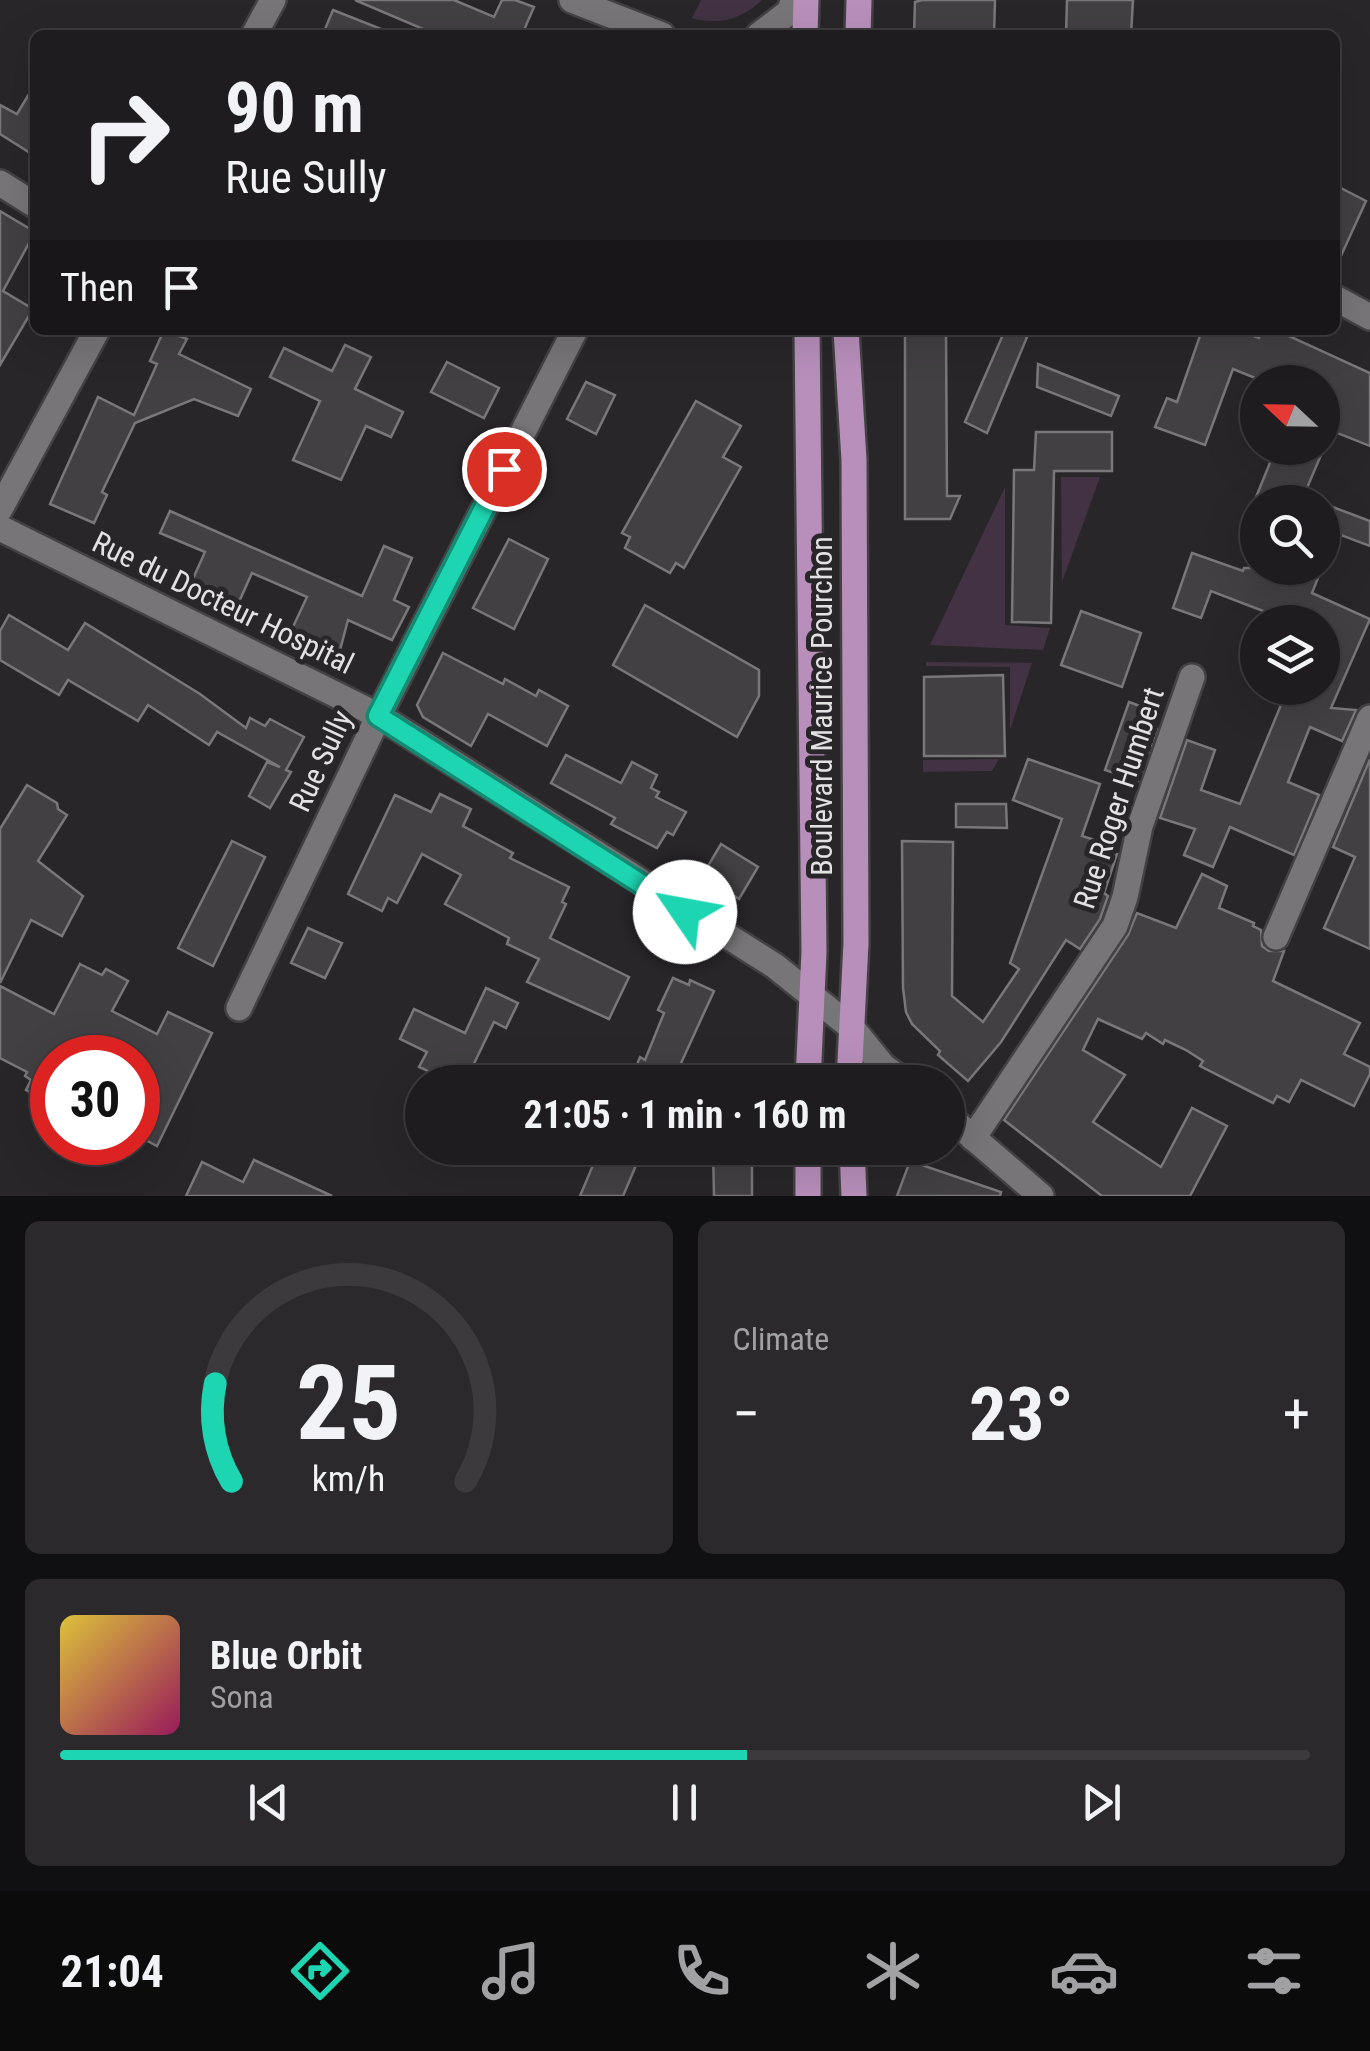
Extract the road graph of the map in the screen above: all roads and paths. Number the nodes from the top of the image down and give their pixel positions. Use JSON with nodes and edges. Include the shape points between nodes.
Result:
{"nodes":[{"id":1,"x":272,"y":0,"type":"edge"},
{"id":2,"x":572,"y":0,"type":"edge"},
{"id":3,"x":794,"y":0,"type":"edge"},
{"id":4,"x":806,"y":0,"type":"edge"},
{"id":5,"x":858,"y":0,"type":"edge"},
{"id":6,"x":257,"y":30,"type":"edge"},
{"id":7,"x":649,"y":30,"type":"edge"},
{"id":8,"x":765,"y":30,"type":"edge"},
{"id":9,"x":805,"y":30,"type":"edge"},
{"id":10,"x":858,"y":30,"type":"edge"},
{"id":11,"x":0,"y":183,"type":"edge"},
{"id":12,"x":30,"y":202,"type":"edge"},
{"id":13,"x":1340,"y":301,"type":"edge"},
{"id":14,"x":1370,"y":317,"type":"edge"},
{"id":15,"x":94,"y":335,"type":"edge"},
{"id":16,"x":572,"y":335,"type":"edge"},
{"id":17,"x":807,"y":335,"type":"edge"},
{"id":18,"x":846,"y":335,"type":"edge"},
{"id":19,"x":0,"y":510,"type":"edge"},
{"id":20,"x":0,"y":528,"type":"edge"},
{"id":21,"x":1192,"y":676,"type":"dead end"},
{"id":22,"x":378,"y":716,"type":"junction"},
{"id":23,"x":1370,"y":718,"type":"edge"},
{"id":24,"x":1276,"y":936,"type":"dead end"},
{"id":25,"x":811,"y":992,"type":"junction"},
{"id":26,"x":239,"y":1008,"type":"dead end"},
{"id":27,"x":852,"y":1028,"type":"junction"},
{"id":28,"x":809,"y":1065,"type":"edge"},
{"id":29,"x":850,"y":1065,"type":"edge"},
{"id":30,"x":882,"y":1065,"type":"edge"},
{"id":31,"x":965,"y":1131,"type":"edge"},
{"id":32,"x":973,"y":1138,"type":"junction"},
{"id":33,"x":808,"y":1165,"type":"edge"},
{"id":34,"x":853,"y":1165,"type":"edge"},
{"id":35,"x":808,"y":1196,"type":"edge"},
{"id":36,"x":854,"y":1196,"type":"edge"},
{"id":37,"x":1042,"y":1196,"type":"edge"}],
"edges":[{"from":1,"to":6,"type":"street"},
{"from":2,"to":7,"type":"street"},
{"from":3,"to":8,"type":"street"},
{"from":4,"to":9,"type":"main road"},
{"from":5,"to":10,"type":"main road"},
{"from":11,"to":12,"type":"street"},
{"from":13,"to":14,"type":"street"},
{"from":15,"to":19,"type":"street"},
{"from":16,"to":22,"type":"street","name":"Rue Sully"},
{"from":17,"to":25,"type":"main road","name":"Boulevard Maurice Pourchon"},
{"from":18,"to":27,"type":"main road","name":"Boulevard Maurice Pourchon","via":[[854,460]]},
{"from":20,"to":22,"type":"street","name":"Rue du Docteur Hospital"},
{"from":21,"to":32,"type":"street","name":"Rue Roger Humbert","via":[[1140,826],[1115,926]]},
{"from":22,"to":25,"type":"street","name":"Rue du Docteur Hospital"},
{"from":22,"to":26,"type":"street","name":"Rue Sully"},
{"from":23,"to":24,"type":"street"},
{"from":25,"to":27,"type":"street","name":"Rue du Docteur Hospital"},
{"from":25,"to":28,"type":"main road","name":"Boulevard Maurice Pourchon"},
{"from":27,"to":29,"type":"main road","name":"Boulevard Maurice Pourchon"},
{"from":27,"to":30,"type":"street","name":"Rue du Docteur Hospital"},
{"from":31,"to":32,"type":"street"},
{"from":32,"to":37,"type":"street"},
{"from":33,"to":35,"type":"main road"},
{"from":34,"to":36,"type":"main road"}]}
